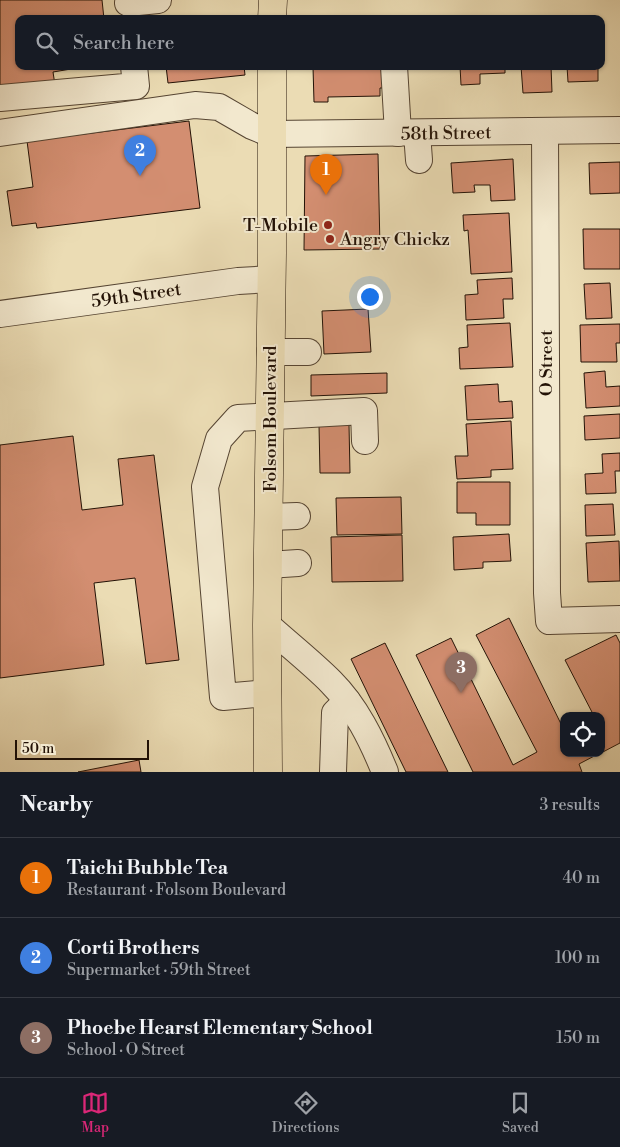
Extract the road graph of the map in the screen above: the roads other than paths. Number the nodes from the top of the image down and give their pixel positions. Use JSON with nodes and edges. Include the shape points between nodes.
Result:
{"nodes":[{"id":1,"x":158,"y":0,"type":"edge"},
{"id":2,"x":273,"y":0,"type":"edge"},
{"id":3,"x":129,"y":7,"type":"edge"},
{"id":4,"x":272,"y":15,"type":"edge"},
{"id":5,"x":134,"y":70,"type":"edge"},
{"id":6,"x":272,"y":70,"type":"edge"},
{"id":7,"x":395,"y":70,"type":"edge"},
{"id":8,"x":0,"y":98,"type":"edge"},
{"id":9,"x":620,"y":130,"type":"edge"},
{"id":10,"x":545,"y":132,"type":"junction"},
{"id":11,"x":0,"y":133,"type":"edge"},
{"id":12,"x":408,"y":133,"type":"junction"},
{"id":13,"x":271,"y":134,"type":"junction"},
{"id":14,"x":420,"y":160,"type":"dead end"},
{"id":15,"x":271,"y":278,"type":"junction"},
{"id":16,"x":0,"y":314,"type":"edge"},
{"id":17,"x":270,"y":352,"type":"junction"},
{"id":18,"x":308,"y":352,"type":"dead end"},
{"id":19,"x":270,"y":415,"type":"junction"},
{"id":20,"x":365,"y":441,"type":"dead end"},
{"id":21,"x":297,"y":516,"type":"dead end"},
{"id":22,"x":269,"y":517,"type":"junction"},
{"id":23,"x":298,"y":562,"type":"dead end"},
{"id":24,"x":268,"y":565,"type":"junction"},
{"id":25,"x":620,"y":619,"type":"edge"},
{"id":26,"x":267,"y":625,"type":"junction"},
{"id":27,"x":268,"y":693,"type":"junction"},
{"id":28,"x":347,"y":701,"type":"junction"},
{"id":29,"x":268,"y":772,"type":"edge"},
{"id":30,"x":333,"y":772,"type":"edge"},
{"id":31,"x":385,"y":772,"type":"edge"}],
"edges":[{"from":1,"to":3,"type":"street"},
{"from":2,"to":4,"type":"main road"},
{"from":5,"to":8,"type":"street","via":[[136,86]]},
{"from":6,"to":13,"type":"main road","name":"Folsom Boulevard"},
{"from":7,"to":12,"type":"street"},
{"from":9,"to":10,"type":"street","name":"58th Street"},
{"from":10,"to":12,"type":"street","name":"58th Street"},
{"from":10,"to":25,"type":"street","name":"O Street","via":[[549,621]]},
{"from":11,"to":13,"type":"street","via":[[195,105],[220,107]]},
{"from":12,"to":13,"type":"street","name":"58th Street"},
{"from":12,"to":14,"type":"street"},
{"from":13,"to":15,"type":"main road","name":"Folsom Boulevard"},
{"from":15,"to":16,"type":"street","name":"59th Street"},
{"from":15,"to":17,"type":"main road","name":"Folsom Boulevard"},
{"from":17,"to":18,"type":"street"},
{"from":17,"to":19,"type":"main road","name":"Folsom Boulevard"},
{"from":19,"to":20,"type":"street","via":[[364,411]]},
{"from":19,"to":22,"type":"main road","name":"Folsom Boulevard"},
{"from":19,"to":27,"type":"street","via":[[238,418],[219,439],[205,487],[223,697]]},
{"from":21,"to":22,"type":"street"},
{"from":22,"to":24,"type":"main road","name":"Folsom Boulevard"},
{"from":23,"to":24,"type":"street"},
{"from":24,"to":26,"type":"main road","name":"Folsom Boulevard"},
{"from":26,"to":27,"type":"main road","name":"Folsom Boulevard"},
{"from":26,"to":28,"type":"street","via":[[331,682]]},
{"from":27,"to":29,"type":"main road","name":"Folsom Boulevard"},
{"from":28,"to":30,"type":"street","via":[[335,713]]},
{"from":28,"to":31,"type":"street","via":[[367,732]]}]}
